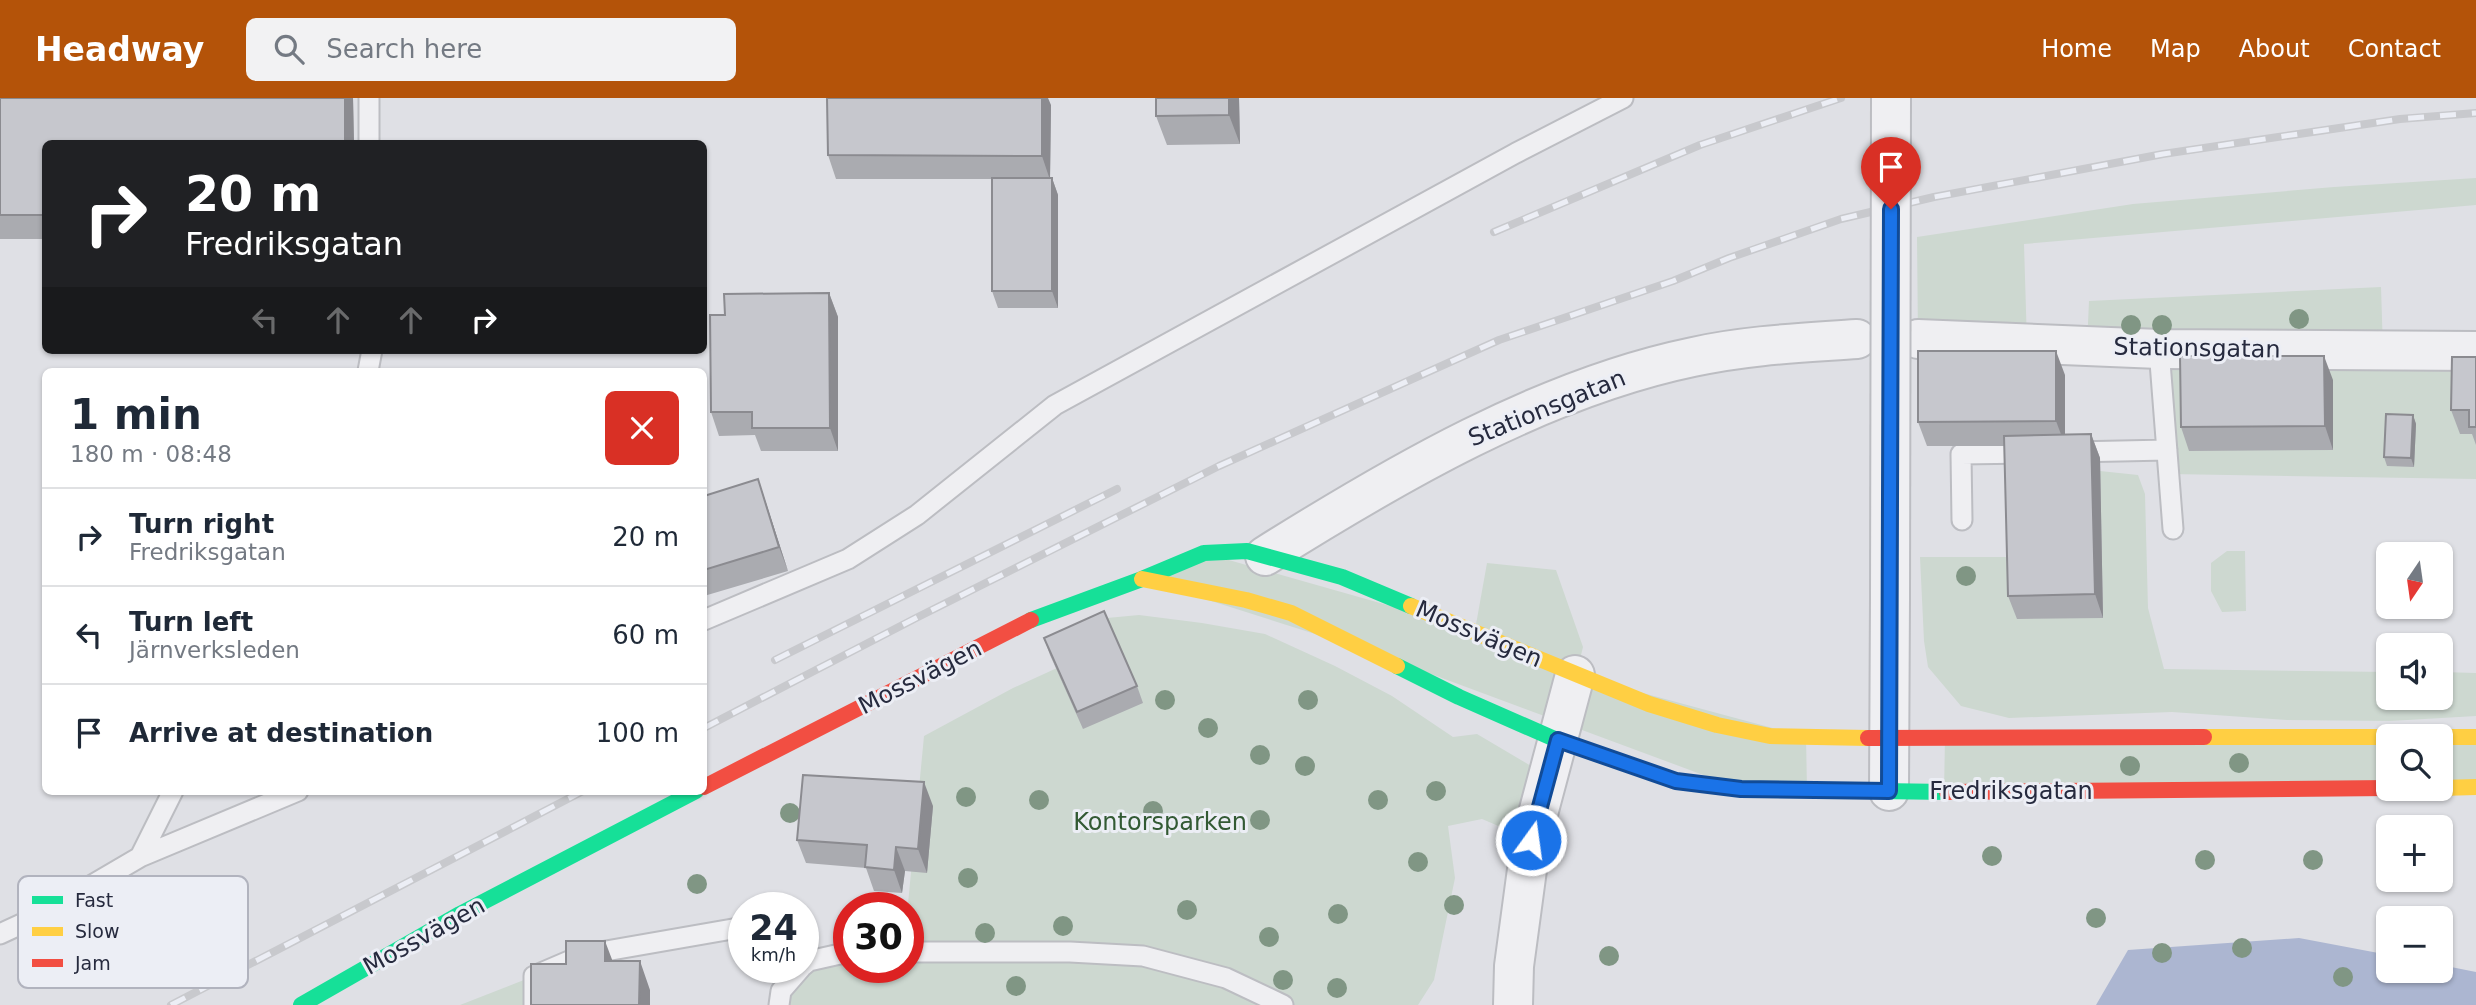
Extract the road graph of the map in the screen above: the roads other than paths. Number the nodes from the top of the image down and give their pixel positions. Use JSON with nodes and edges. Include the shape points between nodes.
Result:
{"nodes":[{"id":1,"x":369,"y":98,"type":"edge"},
{"id":2,"x":1623,"y":98,"type":"edge"},
{"id":3,"x":1891,"y":98,"type":"edge"},
{"id":4,"x":369,"y":140,"type":"edge"},
{"id":5,"x":1857,"y":339,"type":"dead end"},
{"id":6,"x":1918,"y":340,"type":"dead end"},
{"id":7,"x":2159,"y":349,"type":"junction"},
{"id":8,"x":2476,"y":351,"type":"edge"},
{"id":9,"x":2167,"y":450,"type":"junction"},
{"id":10,"x":1962,"y":520,"type":"dead end"},
{"id":11,"x":2173,"y":529,"type":"dead end"},
{"id":12,"x":1265,"y":556,"type":"junction"},
{"id":13,"x":1142,"y":579,"type":"junction"},
{"id":14,"x":707,"y":619,"type":"edge"},
{"id":15,"x":1575,"y":675,"type":"junction"},
{"id":16,"x":2376,"y":737,"type":"edge"},
{"id":17,"x":2453,"y":737,"type":"edge"},
{"id":18,"x":2476,"y":737,"type":"edge"},
{"id":19,"x":1889,"y":738,"type":"junction"},
{"id":20,"x":1558,"y":740,"type":"junction"},
{"id":21,"x":707,"y":785,"type":"edge"},
{"id":22,"x":2476,"y":787,"type":"edge"},
{"id":23,"x":2376,"y":788,"type":"edge"},
{"id":24,"x":2453,"y":788,"type":"edge"},
{"id":25,"x":1889,"y":791,"type":"junction"},
{"id":26,"x":171,"y":795,"type":"edge"},
{"id":27,"x":289,"y":795,"type":"edge"},
{"id":28,"x":688,"y":795,"type":"edge"},
{"id":29,"x":140,"y":858,"type":"junction"},
{"id":30,"x":109,"y":876,"type":"edge"},
{"id":31,"x":18,"y":926,"type":"edge"},
{"id":32,"x":728,"y":930,"type":"edge"},
{"id":33,"x":0,"y":934,"type":"edge"},
{"id":34,"x":924,"y":952,"type":"edge"},
{"id":35,"x":788,"y":983,"type":"edge"},
{"id":36,"x":302,"y":1005,"type":"edge"},
{"id":37,"x":534,"y":1005,"type":"edge"},
{"id":38,"x":779,"y":1005,"type":"edge"},
{"id":39,"x":1283,"y":1005,"type":"edge"},
{"id":40,"x":1513,"y":1005,"type":"edge"}],
"edges":[{"from":1,"to":4,"type":"lane"},
{"from":2,"to":14,"type":"lane","via":[[1055,405],[917,515],[848,559]]},
{"from":3,"to":19,"type":"street","bridge":true},
{"from":5,"to":12,"type":"street","name":"Stationsgatan","via":[[1759,345],[1601,381],[1473,436]]},
{"from":6,"to":7,"type":"street","name":"Stationsgatan"},
{"from":7,"to":8,"type":"street","name":"Stationsgatan"},
{"from":7,"to":9,"type":"lane"},
{"from":9,"to":10,"type":"lane","via":[[1961,454]]},
{"from":9,"to":11,"type":"lane"},
{"from":12,"to":13,"type":"street","name":"Mossvägen","via":[[1247,551],[1204,553]]},
{"from":12,"to":15,"type":"street","name":"Mossvägen","via":[[1342,577]]},
{"from":13,"to":20,"type":"street","via":[[1291,613],[1459,697]]},
{"from":13,"to":21,"type":"street","name":"Mossvägen","via":[[1034,618]]},
{"from":15,"to":19,"type":"street","via":[[1648,705],[1717,725],[1782,737]]},
{"from":15,"to":20,"type":"street"},
{"from":16,"to":19,"type":"street"},
{"from":17,"to":18,"type":"street"},
{"from":19,"to":25,"type":"street"},
{"from":20,"to":25,"type":"street","name":"Fredriksgatan","via":[[1676,781],[1741,789]]},
{"from":20,"to":40,"type":"street","via":[[1531,840]]},
{"from":22,"to":24,"type":"street"},
{"from":23,"to":25,"type":"street","name":"Fredriksgatan"},
{"from":26,"to":29,"type":"lane"},
{"from":27,"to":29,"type":"lane"},
{"from":28,"to":36,"type":"street","name":"Mossvägen","via":[[460,914]]},
{"from":29,"to":30,"type":"lane"},
{"from":31,"to":33,"type":"lane"},
{"from":32,"to":37,"type":"lane","via":[[583,956],[534,976]]},
{"from":34,"to":39,"type":"lane","via":[[1143,957],[1226,978]]},
{"from":35,"to":38,"type":"lane"}]}
